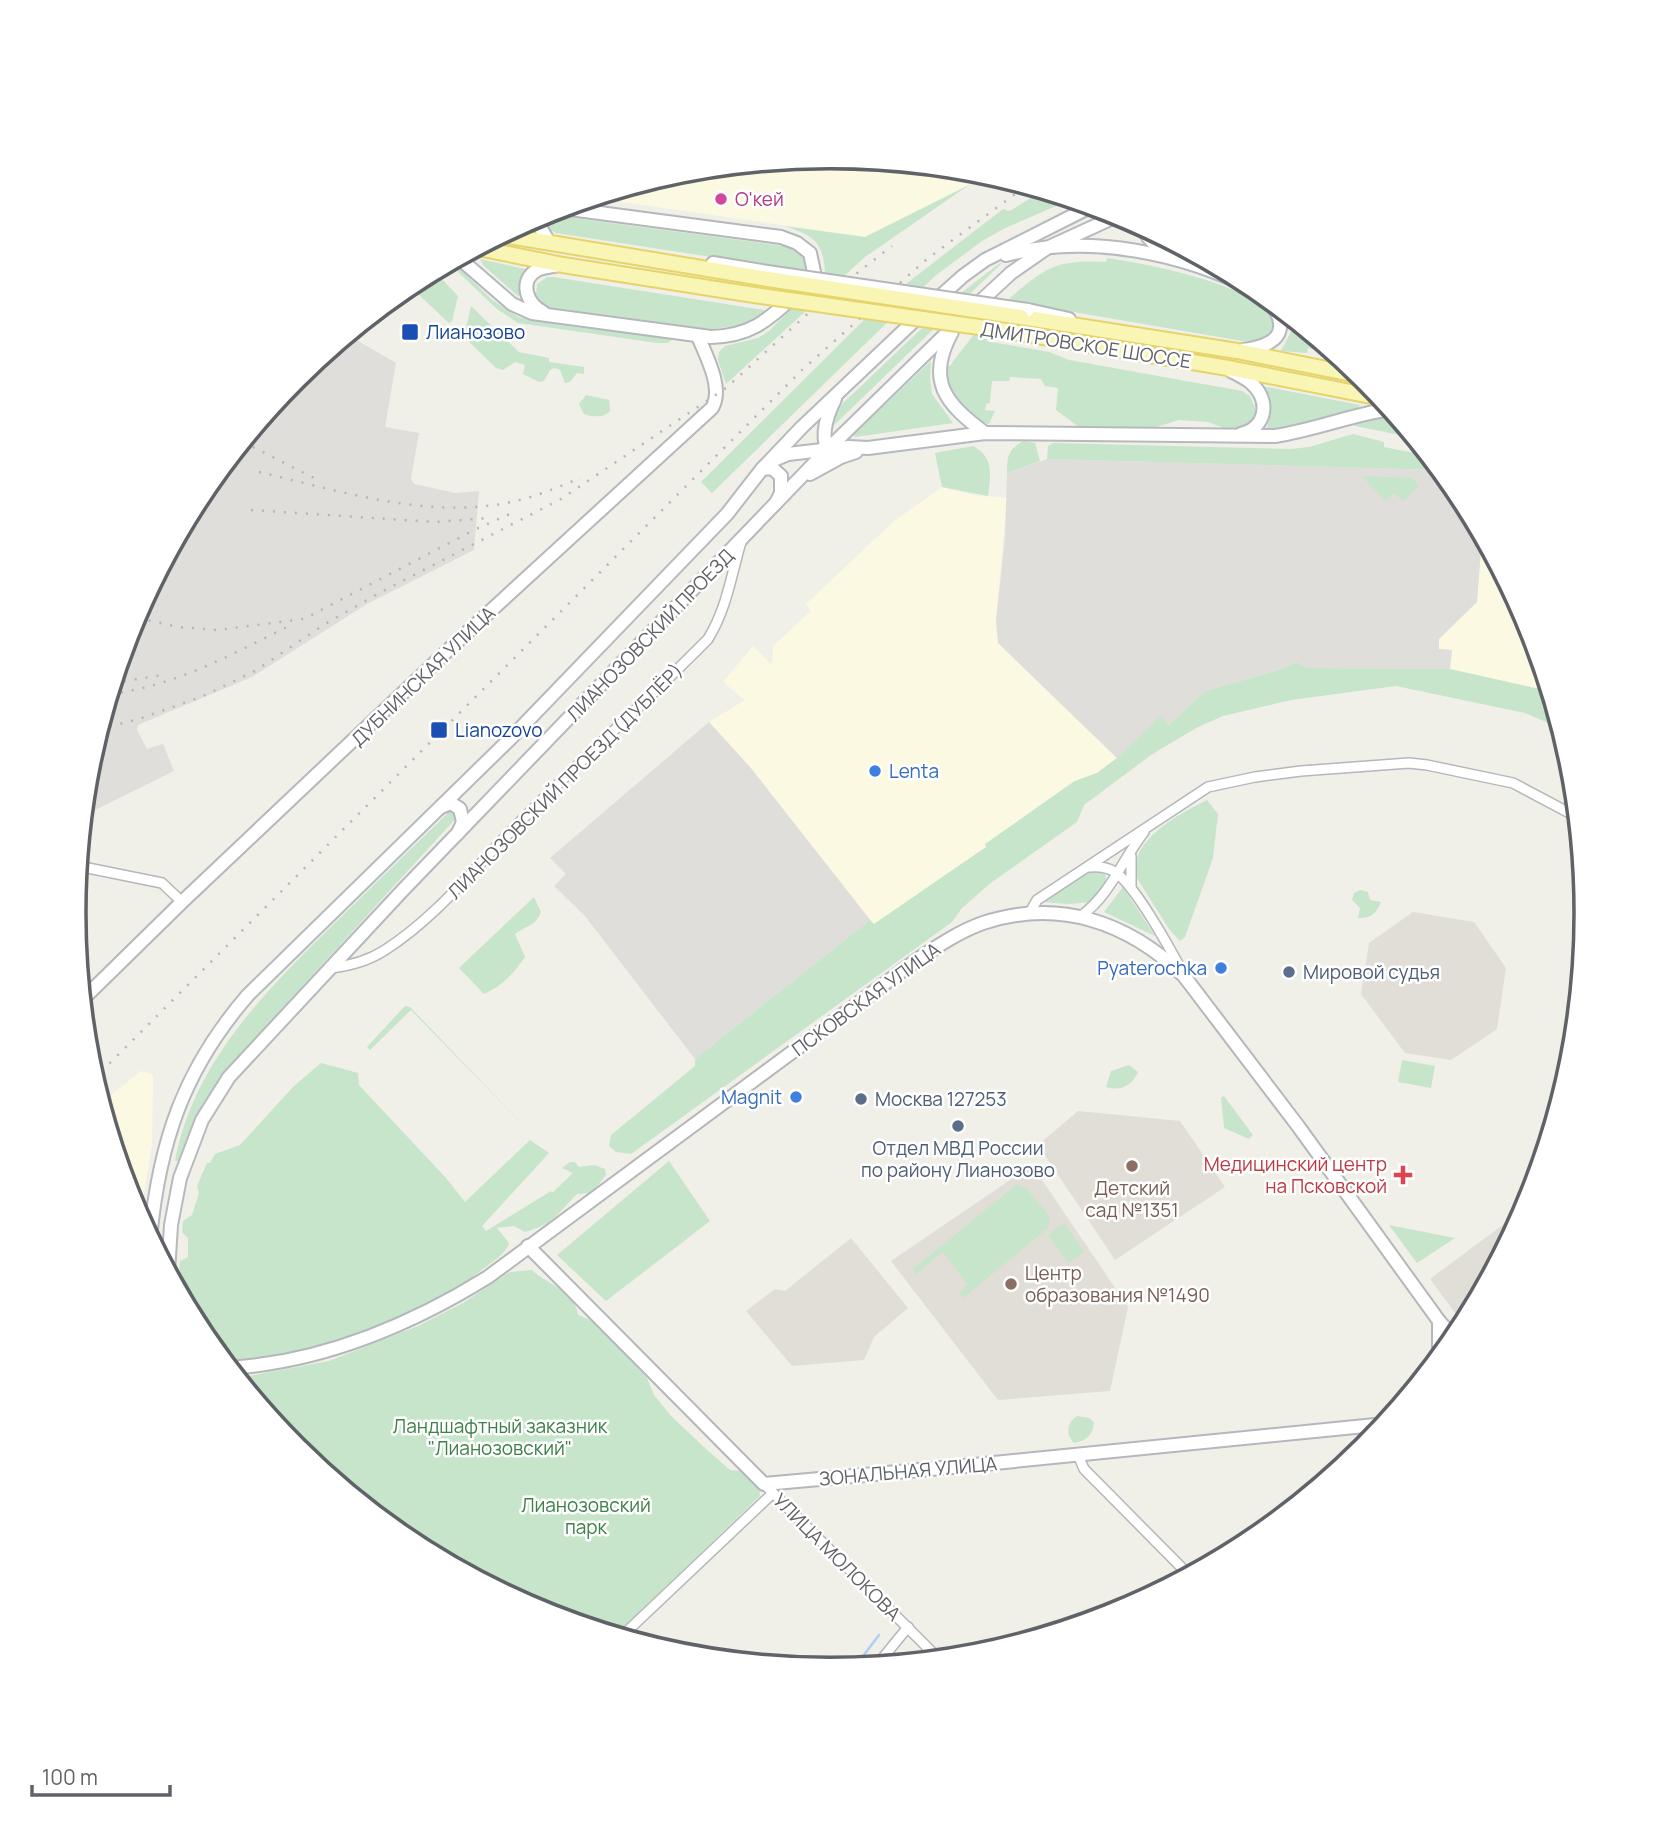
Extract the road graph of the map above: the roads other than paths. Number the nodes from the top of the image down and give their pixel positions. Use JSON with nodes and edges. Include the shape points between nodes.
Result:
{"nodes":[{"id":1,"x":585,"y":211,"type":"edge"},
{"id":2,"x":1079,"y":213,"type":"edge"},
{"id":3,"x":1104,"y":222,"type":"edge"},
{"id":4,"x":541,"y":228,"type":"edge"},
{"id":5,"x":1042,"y":231,"type":"junction"},
{"id":6,"x":530,"y":233,"type":"edge"},
{"id":7,"x":546,"y":237,"type":"junction"},
{"id":8,"x":520,"y":238,"type":"edge"},
{"id":9,"x":1155,"y":244,"type":"edge"},
{"id":10,"x":1047,"y":248,"type":"junction"},
{"id":11,"x":492,"y":251,"type":"edge"},
{"id":12,"x":1166,"y":256,"type":"junction"},
{"id":13,"x":985,"y":260,"type":"junction"},
{"id":14,"x":467,"y":264,"type":"edge"},
{"id":15,"x":562,"y":265,"type":"junction"},
{"id":16,"x":1197,"y":266,"type":"edge"},
{"id":17,"x":771,"y":276,"type":"junction"},
{"id":18,"x":553,"y":317,"type":"junction"},
{"id":19,"x":1279,"y":320,"type":"edge"},
{"id":20,"x":957,"y":323,"type":"junction"},
{"id":21,"x":698,"y":336,"type":"junction"},
{"id":22,"x":1237,"y":351,"type":"junction"},
{"id":23,"x":1224,"y":367,"type":"junction"},
{"id":24,"x":1340,"y":372,"type":"edge"},
{"id":25,"x":1363,"y":394,"type":"edge"},
{"id":26,"x":837,"y":395,"type":"junction"},
{"id":27,"x":1378,"y":411,"type":"edge"},
{"id":28,"x":985,"y":433,"type":"junction"},
{"id":29,"x":1229,"y":437,"type":"junction"},
{"id":30,"x":869,"y":448,"type":"junction"},
{"id":31,"x":827,"y":450,"type":"junction"},
{"id":32,"x":841,"y":457,"type":"junction"},
{"id":33,"x":763,"y":468,"type":"junction"},
{"id":34,"x":798,"y":482,"type":"junction"},
{"id":35,"x":774,"y":507,"type":"junction"},
{"id":36,"x":741,"y":540,"type":"junction"},
{"id":37,"x":441,"y":807,"type":"junction"},
{"id":38,"x":1567,"y":812,"type":"edge"},
{"id":39,"x":1152,"y":823,"type":"junction"},
{"id":40,"x":457,"y":833,"type":"junction"},
{"id":41,"x":1133,"y":847,"type":"junction"},
{"id":42,"x":1088,"y":867,"type":"junction"},
{"id":43,"x":87,"y":868,"type":"edge"},
{"id":44,"x":1118,"y":874,"type":"junction"},
{"id":45,"x":1132,"y":889,"type":"junction"},
{"id":46,"x":182,"y":902,"type":"junction"},
{"id":47,"x":1029,"y":914,"type":"junction"},
{"id":48,"x":1081,"y":916,"type":"junction"},
{"id":49,"x":330,"y":968,"type":"junction"},
{"id":50,"x":1184,"y":976,"type":"junction"},
{"id":51,"x":90,"y":992,"type":"edge"},
{"id":52,"x":152,"y":1220,"type":"edge"},
{"id":53,"x":528,"y":1247,"type":"junction"},
{"id":54,"x":169,"y":1255,"type":"edge"},
{"id":55,"x":1439,"y":1321,"type":"junction"},
{"id":56,"x":1447,"y":1330,"type":"edge"},
{"id":57,"x":1439,"y":1341,"type":"edge"},
{"id":58,"x":240,"y":1367,"type":"edge"},
{"id":59,"x":1370,"y":1426,"type":"edge"},
{"id":60,"x":1078,"y":1455,"type":"junction"},
{"id":61,"x":769,"y":1488,"type":"junction"},
{"id":62,"x":1182,"y":1568,"type":"edge"},
{"id":63,"x":908,"y":1627,"type":"junction"},
{"id":64,"x":629,"y":1629,"type":"edge"},
{"id":65,"x":931,"y":1650,"type":"edge"},
{"id":66,"x":885,"y":1655,"type":"edge"}],
"edges":[{"from":1,"to":21,"type":"street","via":[[781,237],[810,253],[811,279],[767,322],[725,337]]},
{"from":2,"to":5,"type":"street"},
{"from":3,"to":10,"type":"street"},
{"from":4,"to":7,"type":"street"},
{"from":5,"to":10,"type":"street","via":[[1039,240]]},
{"from":5,"to":13,"type":"street"},
{"from":6,"to":7,"type":"street"},
{"from":7,"to":17,"type":"street"},
{"from":8,"to":17,"type":"main road","name":"ДМИТРОВСКОЕ ШОССЕ"},
{"from":9,"to":12,"type":"street"},
{"from":10,"to":12,"type":"street","via":[[1099,247]]},
{"from":10,"to":13,"type":"street"},
{"from":10,"to":20,"type":"street","name":"ЛИАНОЗОВСКИЙ ПРОЕЗД","via":[[1011,273]]},
{"from":11,"to":15,"type":"main road","name":"ДМИТРОВСКОЕ ШОССЕ"},
{"from":12,"to":16,"type":"street"},
{"from":13,"to":26,"type":"street","name":"ЛИАНОЗОВСКИЙ ПРОЕЗД","via":[[953,284]]},
{"from":14,"to":18,"type":"street","via":[[512,304]]},
{"from":15,"to":18,"type":"street","via":[[538,270],[527,287],[530,302]]},
{"from":15,"to":23,"type":"main road","name":"ДМИТРОВСКОЕ ШОССЕ","bridge":true},
{"from":17,"to":22,"type":"main road","name":"ДМИТРОВСКОЕ ШОССЕ","bridge":true},
{"from":18,"to":21,"type":"street"},
{"from":19,"to":22,"type":"street","via":[[1275,340],[1264,347]]},
{"from":20,"to":28,"type":"street","via":[[941,359],[942,390],[954,408]]},
{"from":20,"to":31,"type":"street","name":"ЛИАНОЗОВСКИЙ ПРОЕЗД"},
{"from":21,"to":46,"type":"street","name":"ДУБНИНСКАЯ УЛИЦА","via":[[715,383],[712,408]]},
{"from":22,"to":24,"type":"main road","name":"ДМИТРОВСКОЕ ШОССЕ"},
{"from":23,"to":25,"type":"main road","name":"ДМИТРОВСКОЕ ШОССЕ"},
{"from":23,"to":29,"type":"street","via":[[1250,382],[1262,399],[1256,428]]},
{"from":26,"to":31,"type":"street","via":[[827,419]]},
{"from":26,"to":33,"type":"street","name":"ЛИАНОЗОВСКИЙ ПРОЕЗД"},
{"from":27,"to":29,"type":"street","via":[[1275,436]]},
{"from":28,"to":29,"type":"street"},
{"from":28,"to":30,"type":"street"},
{"from":30,"to":31,"type":"street"},
{"from":30,"to":32,"type":"street"},
{"from":31,"to":32,"type":"street"},
{"from":31,"to":33,"type":"street","via":[[788,454]]},
{"from":31,"to":34,"type":"street","name":"ЛИАНОЗОВСКИЙ ПРОЕЗД"},
{"from":32,"to":34,"type":"street"},
{"from":33,"to":35,"type":"street","via":[[772,468],[781,476],[781,493]]},
{"from":33,"to":37,"type":"street","name":"ЛИАНОЗОВСКИЙ ПРОЕЗД","via":[[703,540]]},
{"from":34,"to":35,"type":"street","name":"ЛИАНОЗОВСКИЙ ПРОЕЗД"},
{"from":35,"to":36,"type":"street","name":"ЛИАНОЗОВСКИЙ ПРОЕЗД"},
{"from":36,"to":40,"type":"street","name":"ЛИАНОЗОВСКИЙ ПРОЕЗД"},
{"from":36,"to":49,"type":"street","name":"ЛИАНОЗОВСКИЙ ПРОЕЗД (ДУБЛЁР)","via":[[726,604],[705,643],[434,911],[374,957]]},
{"from":37,"to":40,"type":"street","via":[[451,803],[460,809],[463,822]]},
{"from":37,"to":52,"type":"street","name":"ЛИАНОЗОВСКИЙ ПРОЕЗД","via":[[236,1009],[211,1044],[184,1093],[170,1132]]},
{"from":38,"to":39,"type":"street","via":[[1513,783],[1409,763],[1255,777],[1208,788]]},
{"from":39,"to":41,"type":"street"},
{"from":39,"to":42,"type":"street"},
{"from":40,"to":49,"type":"street","name":"ЛИАНОЗОВСКИЙ ПРОЕЗД"},
{"from":41,"to":44,"type":"street"},
{"from":41,"to":45,"type":"street","via":[[1129,865]]},
{"from":42,"to":44,"type":"street","via":[[1101,866]]},
{"from":42,"to":47,"type":"street","via":[[1037,900]]},
{"from":43,"to":46,"type":"street","via":[[162,883]]},
{"from":44,"to":45,"type":"street"},
{"from":44,"to":48,"type":"street","via":[[1095,906]]},
{"from":45,"to":50,"type":"street"},
{"from":46,"to":51,"type":"street","name":"ДУБНИНСКАЯ УЛИЦА"},
{"from":47,"to":48,"type":"street","name":"ПСКОВСКАЯ УЛИЦА"},
{"from":47,"to":53,"type":"street","name":"ПСКОВСКАЯ УЛИЦА","via":[[984,923],[918,959]]},
{"from":48,"to":50,"type":"street","name":"ПСКОВСКАЯ УЛИЦА","via":[[1145,944]]},
{"from":49,"to":54,"type":"street","name":"ЛИАНОЗОВСКИЙ ПРОЕЗД","via":[[229,1077],[198,1128],[180,1178]]},
{"from":50,"to":55,"type":"street","name":"ПСКОВСКАЯ УЛИЦА"},
{"from":53,"to":58,"type":"street","name":"ПСКОВСКАЯ УЛИЦА","via":[[468,1289],[382,1332],[299,1357]]},
{"from":53,"to":61,"type":"street"},
{"from":55,"to":56,"type":"street","name":"ПСКОВСКАЯ УЛИЦА"},
{"from":55,"to":57,"type":"street"},
{"from":59,"to":60,"type":"street","name":"ЗОНАЛЬНАЯ УЛИЦА"},
{"from":60,"to":61,"type":"street","name":"ЗОНАЛЬНАЯ УЛИЦА"},
{"from":60,"to":62,"type":"street","via":[[1084,1469]]},
{"from":61,"to":63,"type":"street","name":"УЛИЦА МОЛОКОВА"},
{"from":61,"to":64,"type":"street"},
{"from":63,"to":65,"type":"street","name":"УЛИЦА МОЛОКОВА"},
{"from":63,"to":66,"type":"street"}]}
